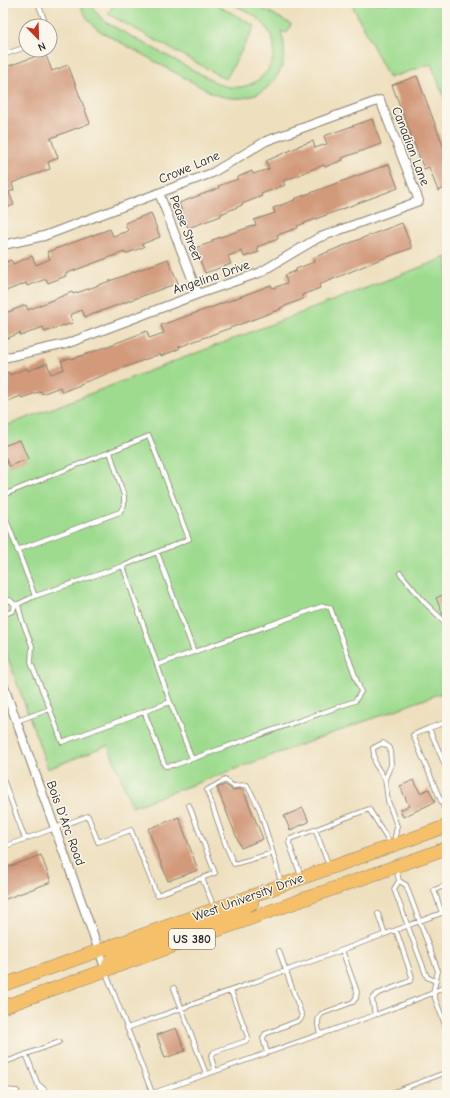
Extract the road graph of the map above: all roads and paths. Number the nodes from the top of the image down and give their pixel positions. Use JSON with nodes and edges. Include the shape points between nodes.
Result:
{"nodes":[{"id":1,"x":38,"y":3,"type":"edge"},
{"id":2,"x":44,"y":18,"type":"edge"},
{"id":3,"x":18,"y":50,"type":"edge"},
{"id":4,"x":3,"y":55,"type":"edge"},
{"id":5,"x":380,"y":100,"type":"joint"},
{"id":6,"x":159,"y":193,"type":"junction"},
{"id":7,"x":419,"y":201,"type":"joint"},
{"id":8,"x":3,"y":245,"type":"edge"},
{"id":9,"x":198,"y":294,"type":"junction"},
{"id":10,"x":3,"y":358,"type":"edge"},
{"id":11,"x":110,"y":452,"type":"junction"},
{"id":12,"x":3,"y":495,"type":"edge"},
{"id":13,"x":3,"y":512,"type":"edge"},
{"id":14,"x":17,"y":550,"type":"junction"},
{"id":15,"x":157,"y":552,"type":"junction"},
{"id":16,"x":123,"y":566,"type":"junction"},
{"id":17,"x":400,"y":573,"type":"dead end"},
{"id":18,"x":36,"y":596,"type":"junction"},
{"id":19,"x":3,"y":602,"type":"edge"},
{"id":20,"x":17,"y":605,"type":"junction"},
{"id":21,"x":3,"y":615,"type":"edge"},
{"id":22,"x":447,"y":624,"type":"edge"},
{"id":23,"x":194,"y":652,"type":"junction"},
{"id":24,"x":158,"y":665,"type":"junction"},
{"id":25,"x":3,"y":684,"type":"edge"},
{"id":26,"x":170,"y":702,"type":"junction"},
{"id":27,"x":50,"y":709,"type":"junction"},
{"id":28,"x":144,"y":711,"type":"junction"},
{"id":29,"x":16,"y":721,"type":"junction"},
{"id":30,"x":447,"y":722,"type":"edge"},
{"id":31,"x":429,"y":728,"type":"junction"},
{"id":32,"x":192,"y":759,"type":"junction"},
{"id":33,"x":447,"y":770,"type":"edge"},
{"id":34,"x":3,"y":779,"type":"edge"},
{"id":35,"x":385,"y":780,"type":"junction"},
{"id":36,"x":445,"y":804,"type":"edge"},
{"id":37,"x":189,"y":805,"type":"dead end"},
{"id":38,"x":447,"y":815,"type":"edge"},
{"id":39,"x":447,"y":826,"type":"edge"},
{"id":40,"x":55,"y":829,"type":"junction"},
{"id":41,"x":315,"y":829,"type":"junction"},
{"id":42,"x":25,"y":839,"type":"junction"},
{"id":43,"x":393,"y":846,"type":"junction"},
{"id":44,"x":3,"y":847,"type":"edge"},
{"id":45,"x":447,"y":848,"type":"edge"},
{"id":46,"x":273,"y":853,"type":"junction"},
{"id":47,"x":396,"y":867,"type":"junction"},
{"id":48,"x":330,"y":868,"type":"junction"},
{"id":49,"x":202,"y":878,"type":"junction"},
{"id":50,"x":302,"y":878,"type":"junction"},
{"id":51,"x":399,"y":881,"type":"junction"},
{"id":52,"x":447,"y":885,"type":"edge"},
{"id":53,"x":282,"y":886,"type":"junction"},
{"id":54,"x":214,"y":909,"type":"junction"},
{"id":55,"x":447,"y":911,"type":"edge"},
{"id":56,"x":442,"y":913,"type":"junction"},
{"id":57,"x":378,"y":914,"type":"dead end"},
{"id":58,"x":419,"y":922,"type":"junction"},
{"id":59,"x":408,"y":926,"type":"junction"},
{"id":60,"x":396,"y":930,"type":"junction"},
{"id":61,"x":385,"y":934,"type":"junction"},
{"id":62,"x":99,"y":950,"type":"junction"},
{"id":63,"x":342,"y":950,"type":"junction"},
{"id":64,"x":279,"y":951,"type":"dead end"},
{"id":65,"x":106,"y":970,"type":"junction"},
{"id":66,"x":287,"y":970,"type":"junction"},
{"id":67,"x":435,"y":981,"type":"junction"},
{"id":68,"x":3,"y":985,"type":"edge"},
{"id":69,"x":447,"y":985,"type":"edge"},
{"id":70,"x":174,"y":988,"type":"dead end"},
{"id":71,"x":231,"y":991,"type":"junction"},
{"id":72,"x":433,"y":993,"type":"junction"},
{"id":73,"x":3,"y":1007,"type":"edge"},
{"id":74,"x":181,"y":1008,"type":"junction"},
{"id":75,"x":375,"y":1015,"type":"junction"},
{"id":76,"x":127,"y":1028,"type":"junction"},
{"id":77,"x":447,"y":1030,"type":"edge"},
{"id":78,"x":320,"y":1034,"type":"junction"},
{"id":79,"x":59,"y":1042,"type":"dead end"},
{"id":80,"x":267,"y":1053,"type":"junction"},
{"id":81,"x":26,"y":1054,"type":"junction"},
{"id":82,"x":3,"y":1063,"type":"edge"},
{"id":83,"x":215,"y":1071,"type":"junction"},
{"id":84,"x":447,"y":1072,"type":"edge"},
{"id":85,"x":206,"y":1074,"type":"junction"},
{"id":86,"x":38,"y":1084,"type":"junction"},
{"id":87,"x":3,"y":1090,"type":"edge"},
{"id":88,"x":153,"y":1094,"type":"edge"},
{"id":89,"x":18,"y":1095,"type":"edge"},
{"id":90,"x":42,"y":1095,"type":"edge"},
{"id":91,"x":48,"y":1095,"type":"edge"},
{"id":92,"x":386,"y":1095,"type":"edge"}],
"edges":[{"from":1,"to":2,"type":"lane"},
{"from":3,"to":4,"type":"lane"},
{"from":5,"to":6,"type":"street","name":"Crowe Lane","via":[[266,141],[212,173]]},
{"from":5,"to":7,"type":"street","name":"Canadian Lane"},
{"from":6,"to":8,"type":"street","name":"Crowe Lane","via":[[44,236]]},
{"from":6,"to":9,"type":"street","name":"Pease Street"},
{"from":7,"to":9,"type":"street","name":"Angelina Drive","via":[[318,238],[259,273]]},
{"from":9,"to":10,"type":"street","name":"Angelina Drive","via":[[66,344]]},
{"from":11,"to":12,"type":"lane"},
{"from":11,"to":14,"type":"lane","via":[[124,496],[124,505],[120,512]]},
{"from":11,"to":15,"type":"lane","via":[[149,436],[189,539]]},
{"from":13,"to":14,"type":"lane"},
{"from":14,"to":18,"type":"lane"},
{"from":15,"to":16,"type":"lane"},
{"from":15,"to":23,"type":"lane"},
{"from":16,"to":18,"type":"lane"},
{"from":16,"to":24,"type":"lane"},
{"from":17,"to":22,"type":"lane"},
{"from":18,"to":20,"type":"lane"},
{"from":19,"to":20,"type":"lane","via":[[10,600]]},
{"from":20,"to":21,"type":"lane","via":[[13,611]]},
{"from":20,"to":27,"type":"lane","via":[[32,646],[31,663]]},
{"from":23,"to":24,"type":"lane"},
{"from":23,"to":32,"type":"lane","via":[[323,606],[330,607],[361,692],[355,701]]},
{"from":24,"to":26,"type":"lane"},
{"from":25,"to":29,"type":"street","name":"Bois D'Arc Road"},
{"from":26,"to":28,"type":"lane"},
{"from":26,"to":32,"type":"lane"},
{"from":27,"to":28,"type":"lane","via":[[62,742]]},
{"from":27,"to":29,"type":"lane"},
{"from":28,"to":32,"type":"lane","via":[[165,766]]},
{"from":29,"to":40,"type":"street","name":"Bois D'Arc Road"},
{"from":30,"to":31,"type":"lane"},
{"from":31,"to":33,"type":"lane"},
{"from":31,"to":36,"type":"lane","via":[[412,735]]},
{"from":34,"to":42,"type":"lane"},
{"from":35,"to":35,"type":"lane","via":[[391,765],[390,748],[383,743],[373,748],[375,764]]},
{"from":35,"to":43,"type":"lane","via":[[388,801],[398,826]]},
{"from":36,"to":38,"type":"lane"},
{"from":37,"to":49,"type":"lane","via":[[215,873]]},
{"from":39,"to":43,"type":"highway","name":"West University Drive","number":"US 380"},
{"from":40,"to":42,"type":"lane"},
{"from":40,"to":49,"type":"lane","via":[[88,816],[98,842],[131,830],[156,895]]},
{"from":40,"to":62,"type":"street","name":"Bois D'Arc Road"},
{"from":41,"to":43,"type":"lane","via":[[369,809]]},
{"from":41,"to":48,"type":"lane"},
{"from":41,"to":50,"type":"lane","via":[[290,839],[289,843]]},
{"from":42,"to":44,"type":"lane"},
{"from":43,"to":47,"type":"highway"},
{"from":43,"to":48,"type":"highway","name":"West University Drive","number":"US 380"},
{"from":45,"to":47,"type":"highway","name":"West University Drive","number":"US 380"},
{"from":46,"to":46,"type":"lane","via":[[259,808],[248,785],[233,786],[224,780],[206,790],[234,864]]},
{"from":46,"to":53,"type":"lane"},
{"from":47,"to":51,"type":"lane"},
{"from":47,"to":65,"type":"highway","name":"West University Drive","number":"US 380"},
{"from":48,"to":50,"type":"highway","name":"West University Drive","number":"US 380"},
{"from":49,"to":54,"type":"lane"},
{"from":50,"to":53,"type":"highway","name":"West University Drive","number":"US 380"},
{"from":51,"to":58,"type":"lane","via":[[406,885]]},
{"from":51,"to":59,"type":"lane","via":[[394,889]]},
{"from":52,"to":56,"type":"lane","via":[[434,890]]},
{"from":53,"to":54,"type":"highway","name":"West University Drive","number":"US 380"},
{"from":53,"to":65,"type":"highway","via":[[233,913],[118,955],[110,961]]},
{"from":54,"to":62,"type":"highway","name":"West University Drive","number":"US 380"},
{"from":55,"to":56,"type":"lane"},
{"from":56,"to":58,"type":"lane"},
{"from":57,"to":61,"type":"lane"},
{"from":58,"to":59,"type":"lane"},
{"from":58,"to":67,"type":"lane","via":[[438,971]]},
{"from":59,"to":60,"type":"lane"},
{"from":59,"to":67,"type":"lane","via":[[427,977]]},
{"from":60,"to":61,"type":"lane"},
{"from":60,"to":75,"type":"lane","via":[[412,977],[410,982],[377,994],[372,999]]},
{"from":61,"to":63,"type":"lane"},
{"from":62,"to":65,"type":"street","name":"Bois D'Arc Road"},
{"from":62,"to":68,"type":"highway","name":"West University Drive","number":"US 380"},
{"from":63,"to":66,"type":"lane"},
{"from":63,"to":78,"type":"lane","via":[[356,998],[353,1002],[321,1014],[317,1025]]},
{"from":64,"to":66,"type":"lane"},
{"from":65,"to":73,"type":"highway","name":"West University Drive","number":"US 380"},
{"from":65,"to":76,"type":"lane"},
{"from":66,"to":71,"type":"lane"},
{"from":66,"to":80,"type":"lane","via":[[302,1016],[300,1020],[266,1034],[263,1038]]},
{"from":67,"to":72,"type":"lane"},
{"from":69,"to":72,"type":"lane"},
{"from":70,"to":74,"type":"lane"},
{"from":71,"to":74,"type":"lane"},
{"from":71,"to":83,"type":"lane","via":[[248,1037],[246,1041],[214,1052],[211,1058]]},
{"from":72,"to":75,"type":"lane"},
{"from":72,"to":77,"type":"lane"},
{"from":74,"to":76,"type":"lane"},
{"from":74,"to":85,"type":"lane"},
{"from":75,"to":78,"type":"lane"},
{"from":76,"to":88,"type":"lane"},
{"from":78,"to":80,"type":"lane"},
{"from":79,"to":81,"type":"lane"},
{"from":80,"to":83,"type":"lane"},
{"from":81,"to":82,"type":"lane"},
{"from":81,"to":86,"type":"lane"},
{"from":83,"to":85,"type":"lane"},
{"from":84,"to":92,"type":"lane"},
{"from":85,"to":88,"type":"lane"},
{"from":86,"to":90,"type":"lane"},
{"from":86,"to":91,"type":"lane"},
{"from":87,"to":89,"type":"lane","via":[[17,1091]]}]}
